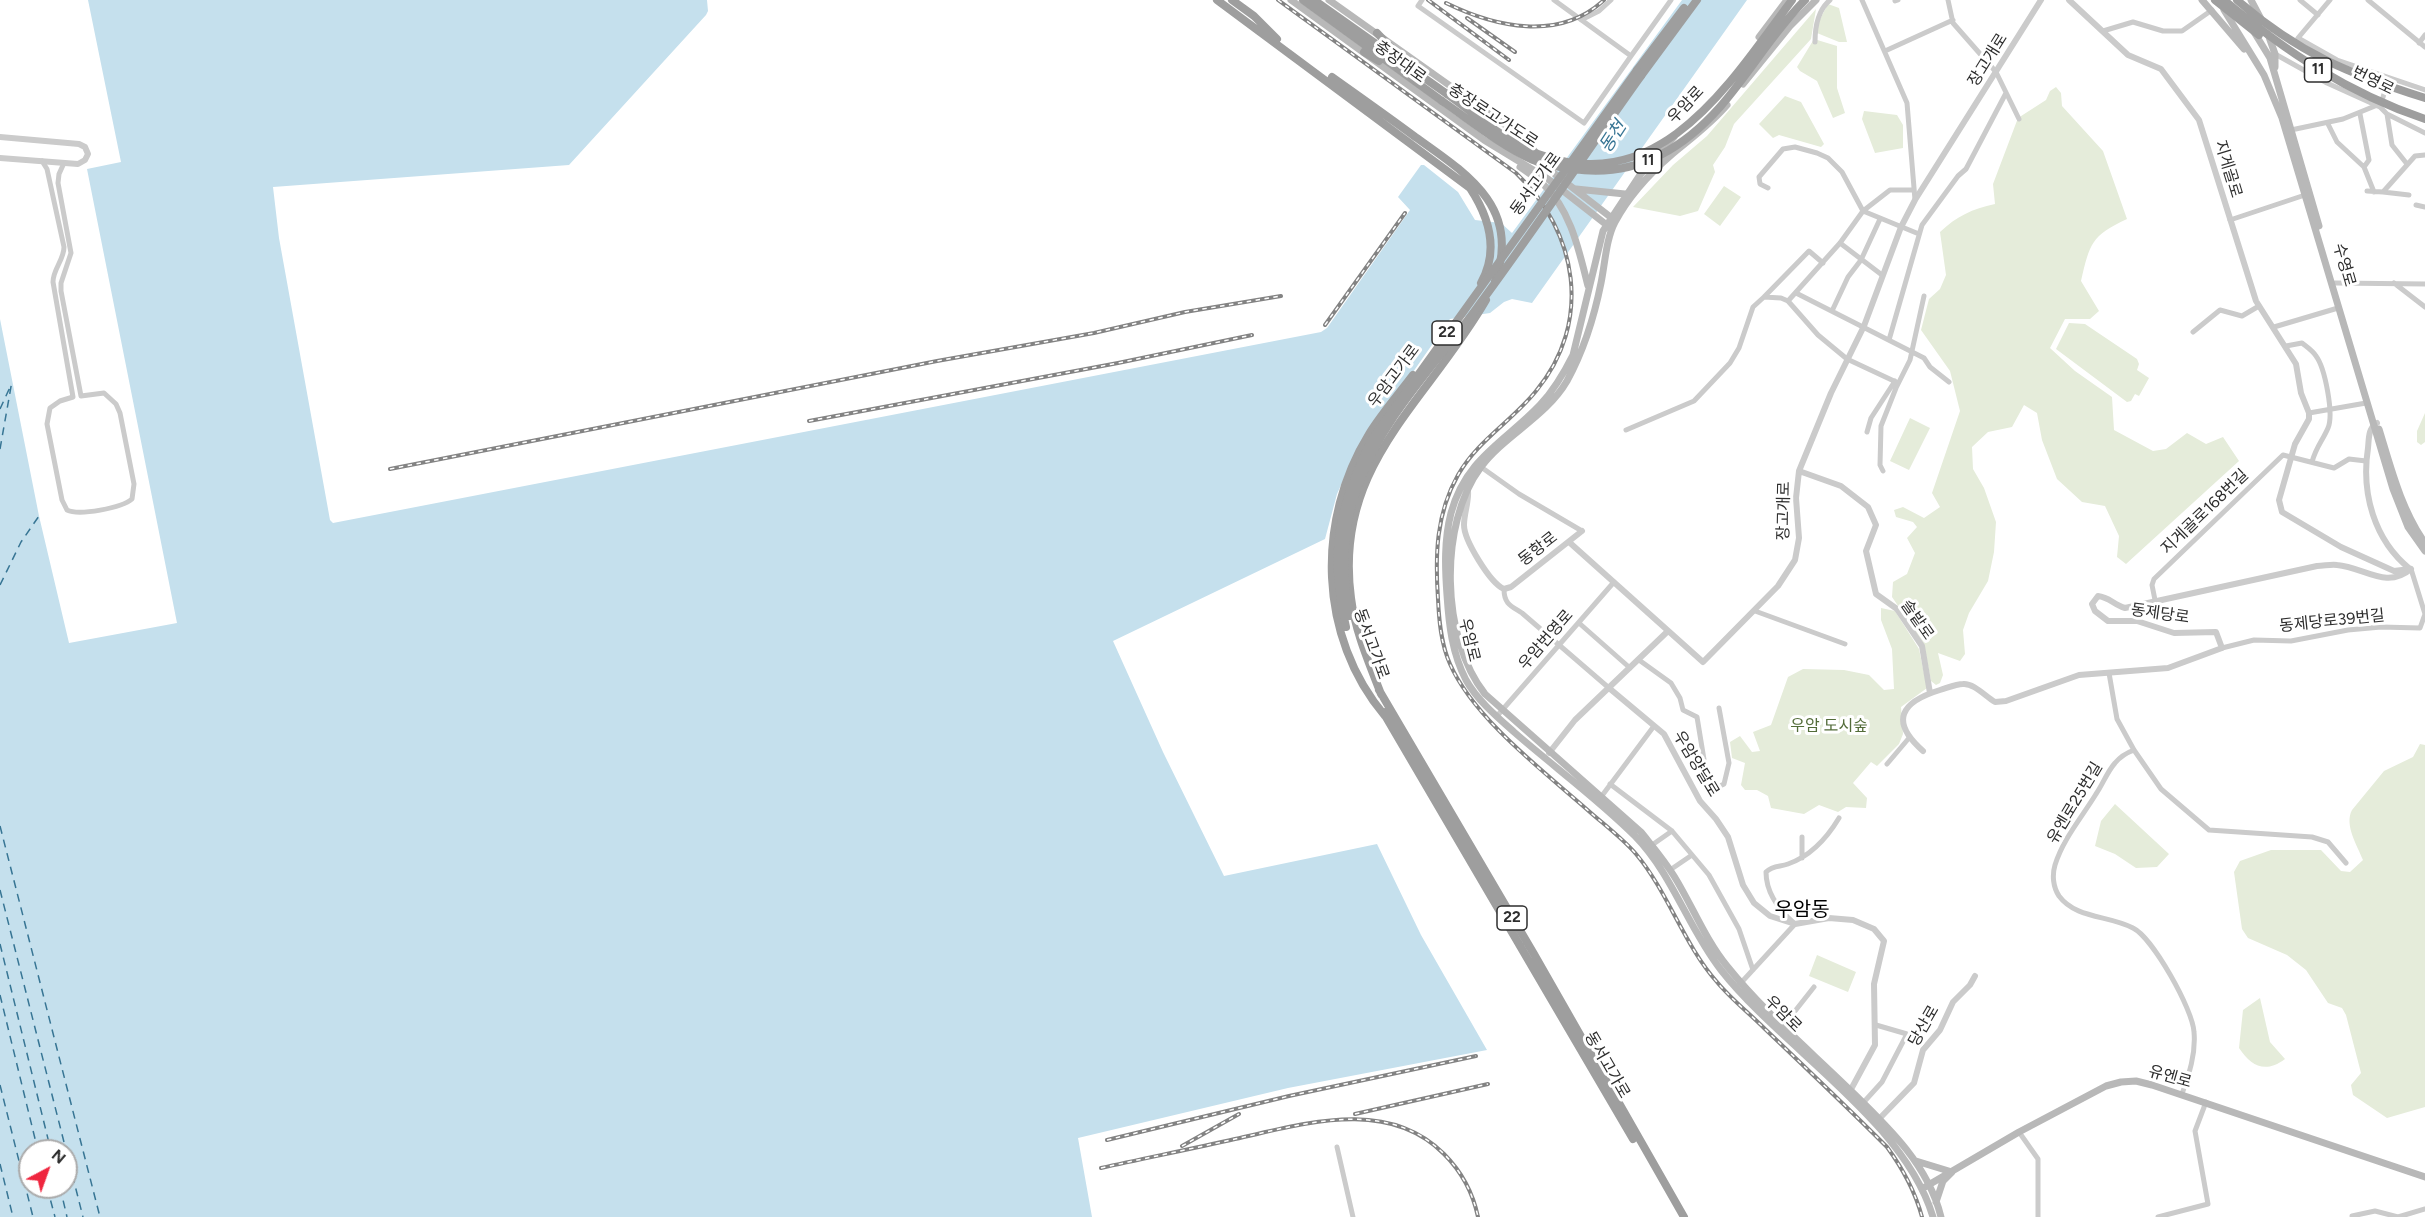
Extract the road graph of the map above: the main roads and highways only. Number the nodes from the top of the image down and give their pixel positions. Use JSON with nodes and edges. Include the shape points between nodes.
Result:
{"nodes":[{"id":1,"x":1209,"y":0,"type":"edge"},
{"id":2,"x":1217,"y":0,"type":"edge"},
{"id":3,"x":1224,"y":0,"type":"edge"},
{"id":4,"x":1232,"y":0,"type":"edge"},
{"id":5,"x":1291,"y":0,"type":"edge"},
{"id":6,"x":1303,"y":0,"type":"edge"},
{"id":7,"x":1329,"y":0,"type":"edge"},
{"id":8,"x":1690,"y":0,"type":"edge"},
{"id":9,"x":1697,"y":0,"type":"edge"},
{"id":10,"x":1787,"y":0,"type":"edge"},
{"id":11,"x":1792,"y":0,"type":"edge"},
{"id":12,"x":1805,"y":0,"type":"edge"},
{"id":13,"x":1816,"y":0,"type":"edge"},
{"id":14,"x":2202,"y":0,"type":"edge"},
{"id":15,"x":2217,"y":0,"type":"edge"},
{"id":16,"x":2224,"y":0,"type":"edge"},
{"id":17,"x":2229,"y":0,"type":"edge"},
{"id":18,"x":2237,"y":0,"type":"edge"},
{"id":19,"x":2245,"y":0,"type":"edge"},
{"id":20,"x":2251,"y":0,"type":"edge"},
{"id":21,"x":1315,"y":3,"type":"edge"},
{"id":22,"x":1377,"y":33,"type":"junction"},
{"id":23,"x":1277,"y":41,"type":"junction"},
{"id":24,"x":2299,"y":43,"type":"junction"},
{"id":25,"x":2247,"y":46,"type":"junction"},
{"id":26,"x":2285,"y":49,"type":"junction"},
{"id":27,"x":1364,"y":52,"type":"junction"},
{"id":28,"x":2272,"y":56,"type":"junction"},
{"id":29,"x":1410,"y":68,"type":"junction"},
{"id":30,"x":2267,"y":80,"type":"junction"},
{"id":31,"x":1422,"y":87,"type":"junction"},
{"id":32,"x":1444,"y":97,"type":"junction"},
{"id":33,"x":2425,"y":98,"type":"edge"},
{"id":34,"x":2425,"y":119,"type":"edge"},
{"id":35,"x":1545,"y":182,"type":"junction"},
{"id":36,"x":1573,"y":188,"type":"junction"},
{"id":37,"x":1625,"y":194,"type":"junction"},
{"id":38,"x":1613,"y":219,"type":"junction"},
{"id":39,"x":1609,"y":227,"type":"junction"},
{"id":40,"x":1589,"y":291,"type":"junction"},
{"id":41,"x":2375,"y":424,"type":"junction"},
{"id":42,"x":2425,"y":543,"type":"edge"},
{"id":43,"x":2425,"y":551,"type":"edge"},
{"id":44,"x":1381,"y":694,"type":"junction"},
{"id":45,"x":1500,"y":713,"type":"junction"},
{"id":46,"x":1385,"y":716,"type":"junction"},
{"id":47,"x":1547,"y":755,"type":"junction"},
{"id":48,"x":1739,"y":985,"type":"junction"},
{"id":49,"x":1849,"y":1093,"type":"junction"},
{"id":50,"x":1916,"y":1161,"type":"junction"},
{"id":51,"x":1952,"y":1172,"type":"junction"},
{"id":52,"x":2425,"y":1177,"type":"edge"},
{"id":53,"x":1926,"y":1187,"type":"junction"},
{"id":54,"x":1935,"y":1202,"type":"junction"},
{"id":55,"x":1678,"y":1217,"type":"edge"},
{"id":56,"x":1683,"y":1217,"type":"edge"},
{"id":57,"x":1933,"y":1217,"type":"edge"},
{"id":58,"x":1941,"y":1217,"type":"edge"}],
"edges":[{"from":1,"to":23,"type":"highway","via":[[1246,26]]},
{"from":2,"to":23,"type":"highway","name":"우암고가로"},
{"from":3,"to":23,"type":"highway","name":"우암고가로"},
{"from":4,"to":23,"type":"highway"},
{"from":5,"to":27,"type":"main road","name":"충장대로"},
{"from":6,"to":21,"type":"highway","name":"충장로고가도로","number":"11"},
{"from":7,"to":22,"type":"main road","name":"충장대로"},
{"from":8,"to":46,"type":"highway","name":"동서고가로","number":"22","bridge":true,"via":[[1393,407],[1372,439],[1346,498],[1336,562],[1338,585],[1348,635]]},
{"from":9,"to":44,"type":"highway","name":"동서고가로","number":"22","bridge":true,"via":[[1401,408],[1365,468],[1348,522],[1345,580],[1359,647]]},
{"from":10,"to":37,"type":"main road","name":"우암로","via":[[1739,66]]},
{"from":11,"to":32,"type":"highway","name":"충장로고가도로","number":"11","bridge":true,"via":[[1705,111],[1672,138],[1640,155],[1592,164],[1559,160],[1508,138]]},
{"from":12,"to":32,"type":"highway","name":"충장로고가도로","number":"11","bridge":true,"via":[[1699,129],[1661,154],[1624,169],[1593,172],[1535,161],[1506,146]]},
{"from":13,"to":38,"type":"main road","name":"우암로","via":[[1719,114],[1657,167]]},
{"from":14,"to":30,"type":"main road","name":"수영로"},
{"from":15,"to":25,"type":"main road","name":"수영로"},
{"from":15,"to":26,"type":"highway","bridge":true,"via":[[2250,30]]},
{"from":16,"to":26,"type":"highway","name":"번영로","number":"11","bridge":true},
{"from":17,"to":28,"type":"main road"},
{"from":18,"to":24,"type":"highway","name":"번영로","number":"11","bridge":true},
{"from":19,"to":24,"type":"highway","bridge":true},
{"from":20,"to":28,"type":"main road","via":[[2265,28]]},
{"from":21,"to":29,"type":"highway","name":"충장로고가도로","number":"11"},
{"from":21,"to":31,"type":"highway","name":"충장로고가도로","number":"11"},
{"from":22,"to":29,"type":"highway"},
{"from":22,"to":36,"type":"main road","name":"충장대로","bridge":true,"via":[[1525,139],[1551,171]]},
{"from":23,"to":44,"type":"highway","name":"우암고가로","bridge":true,"via":[[1461,170],[1481,189],[1500,225],[1502,252],[1492,290],[1371,466],[1355,507],[1349,550],[1351,600],[1357,629]]},
{"from":23,"to":46,"type":"highway","name":"우암고가로","bridge":true,"via":[[1459,178],[1470,188],[1488,222],[1490,255],[1486,273],[1370,434],[1346,482],[1334,529],[1331,575],[1338,622],[1356,671]]},
{"from":24,"to":33,"type":"highway","name":"번영로","number":"11","bridge":true,"via":[[2333,66]]},
{"from":25,"to":28,"type":"main road","via":[[2255,56]]},
{"from":25,"to":30,"type":"main road","name":"수영로"},
{"from":26,"to":34,"type":"highway","name":"번영로","number":"11","bridge":true,"via":[[2349,87]]},
{"from":27,"to":31,"type":"highway"},
{"from":27,"to":35,"type":"main road","name":"충장대로"},
{"from":28,"to":41,"type":"main road","name":"수영로"},
{"from":29,"to":32,"type":"highway","name":"충장로고가도로","number":"11"},
{"from":30,"to":41,"type":"main road","name":"수영로"},
{"from":31,"to":32,"type":"highway","name":"충장로고가도로","number":"11"},
{"from":35,"to":39,"type":"main road","bridge":true},
{"from":35,"to":40,"type":"main road","bridge":true,"via":[[1574,234]]},
{"from":36,"to":37,"type":"main road"},
{"from":36,"to":38,"type":"main road","name":"충장대로"},
{"from":37,"to":38,"type":"main road","name":"우암로"},
{"from":38,"to":39,"type":"main road","name":"우암로"},
{"from":39,"to":40,"type":"main road","name":"우암로","via":[[1598,245]]},
{"from":39,"to":45,"type":"main road","name":"우암로","via":[[1597,303],[1585,344],[1565,385],[1481,467],[1460,504],[1454,529],[1451,559],[1456,632],[1473,679]]},
{"from":40,"to":45,"type":"main road","name":"우암로","via":[[1573,355],[1565,370],[1540,405],[1476,463],[1451,513],[1445,568],[1449,632],[1468,682]]},
{"from":41,"to":42,"type":"main road","name":"수영로","via":[[2402,500]]},
{"from":41,"to":43,"type":"main road","name":"수영로","via":[[2400,510]]},
{"from":44,"to":56,"type":"highway","name":"동서고가로","number":"22"},
{"from":45,"to":47,"type":"main road","name":"우암로"},
{"from":46,"to":55,"type":"highway","name":"동서고가로","number":"22"},
{"from":47,"to":48,"type":"main road","name":"우암로","via":[[1647,849],[1719,968]]},
{"from":47,"to":48,"type":"main road","name":"우암로","via":[[1601,797],[1652,845]]},
{"from":48,"to":49,"type":"main road","name":"우암로"},
{"from":48,"to":49,"type":"main road","name":"우암로"},
{"from":49,"to":50,"type":"main road","name":"우암로","via":[[1879,1119]]},
{"from":49,"to":53,"type":"main road","name":"우암로"},
{"from":50,"to":51,"type":"main road"},
{"from":50,"to":53,"type":"main road","name":"우암로"},
{"from":51,"to":52,"type":"main road","name":"유엔로","via":[[2106,1086],[2136,1081]]},
{"from":51,"to":53,"type":"main road","name":"유엔로"},
{"from":51,"to":54,"type":"main road","via":[[1943,1181]]},
{"from":53,"to":54,"type":"main road","name":"우암로"},
{"from":53,"to":57,"type":"main road","name":"우암로"},
{"from":54,"to":58,"type":"main road","name":"우암로"}]}
